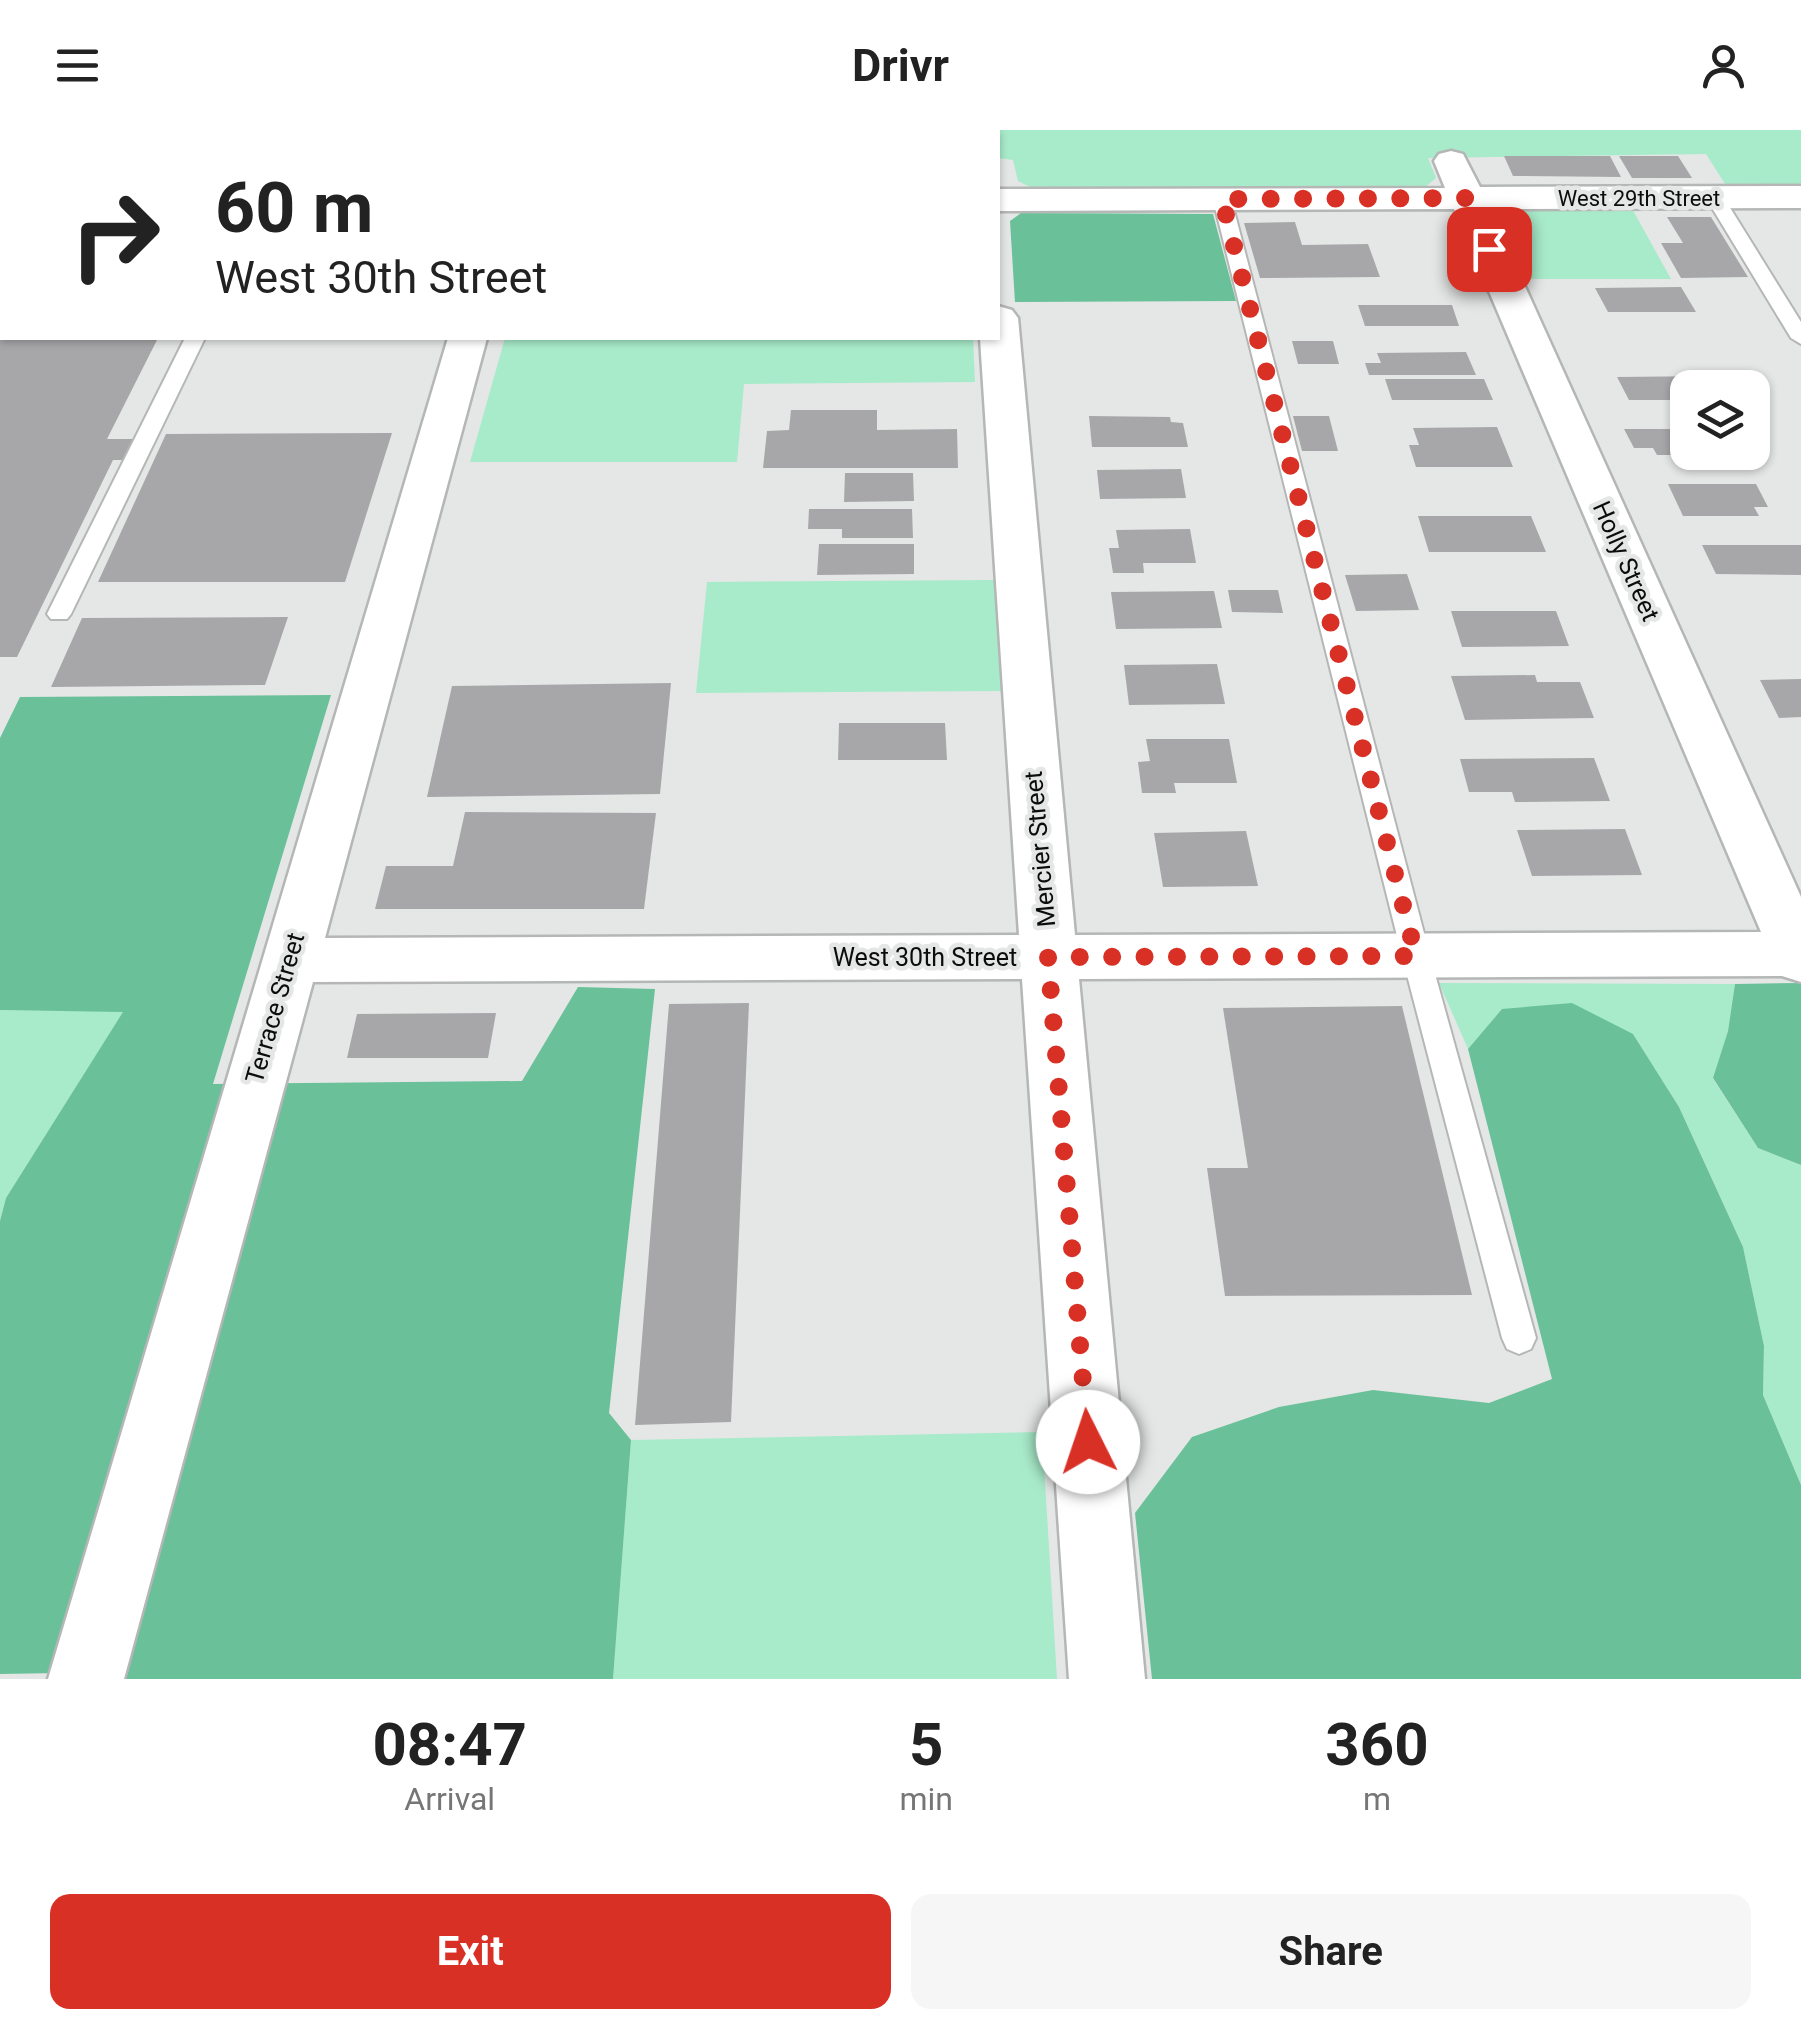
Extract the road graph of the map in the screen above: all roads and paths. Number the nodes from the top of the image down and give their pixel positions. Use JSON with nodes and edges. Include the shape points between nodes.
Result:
{"nodes":[{"id":1,"x":1459,"y":180,"type":"junction"},
{"id":2,"x":1715,"y":198,"type":"junction"},
{"id":3,"x":1801,"y":198,"type":"edge"},
{"id":4,"x":1222,"y":199,"type":"junction"},
{"id":5,"x":1000,"y":200,"type":"edge"},
{"id":6,"x":1801,"y":338,"type":"edge"},
{"id":7,"x":193,"y":340,"type":"edge"},
{"id":8,"x":466,"y":340,"type":"edge"},
{"id":9,"x":1000,"y":340,"type":"edge"},
{"id":10,"x":60,"y":614,"type":"dead end"},
{"id":11,"x":1416,"y":956,"type":"junction"},
{"id":12,"x":1800,"y":956,"type":"edge"},
{"id":13,"x":1048,"y":957,"type":"junction"},
{"id":14,"x":288,"y":960,"type":"junction"},
{"id":15,"x":1519,"y":1338,"type":"dead end"},
{"id":16,"x":86,"y":1679,"type":"edge"},
{"id":17,"x":1107,"y":1679,"type":"edge"}],
"edges":[{"from":1,"to":2,"type":"street","name":"West 29th Street"},
{"from":1,"to":4,"type":"street","name":"West 29th Street"},
{"from":1,"to":12,"type":"street","name":"Holly Street"},
{"from":2,"to":3,"type":"street","name":"West 29th Street"},
{"from":2,"to":6,"type":"lane"},
{"from":4,"to":5,"type":"street","name":"West 29th Street"},
{"from":4,"to":11,"type":"lane"},
{"from":7,"to":10,"type":"lane"},
{"from":8,"to":14,"type":"street","name":"Terrace Street"},
{"from":9,"to":13,"type":"street","name":"Mercier Street"},
{"from":11,"to":12,"type":"street","name":"West 30th Street"},
{"from":11,"to":13,"type":"street","name":"West 30th Street"},
{"from":11,"to":15,"type":"lane"},
{"from":13,"to":14,"type":"street","name":"West 30th Street"},
{"from":13,"to":17,"type":"street","name":"Mercier Street"},
{"from":14,"to":16,"type":"street","name":"Terrace Street"}]}
